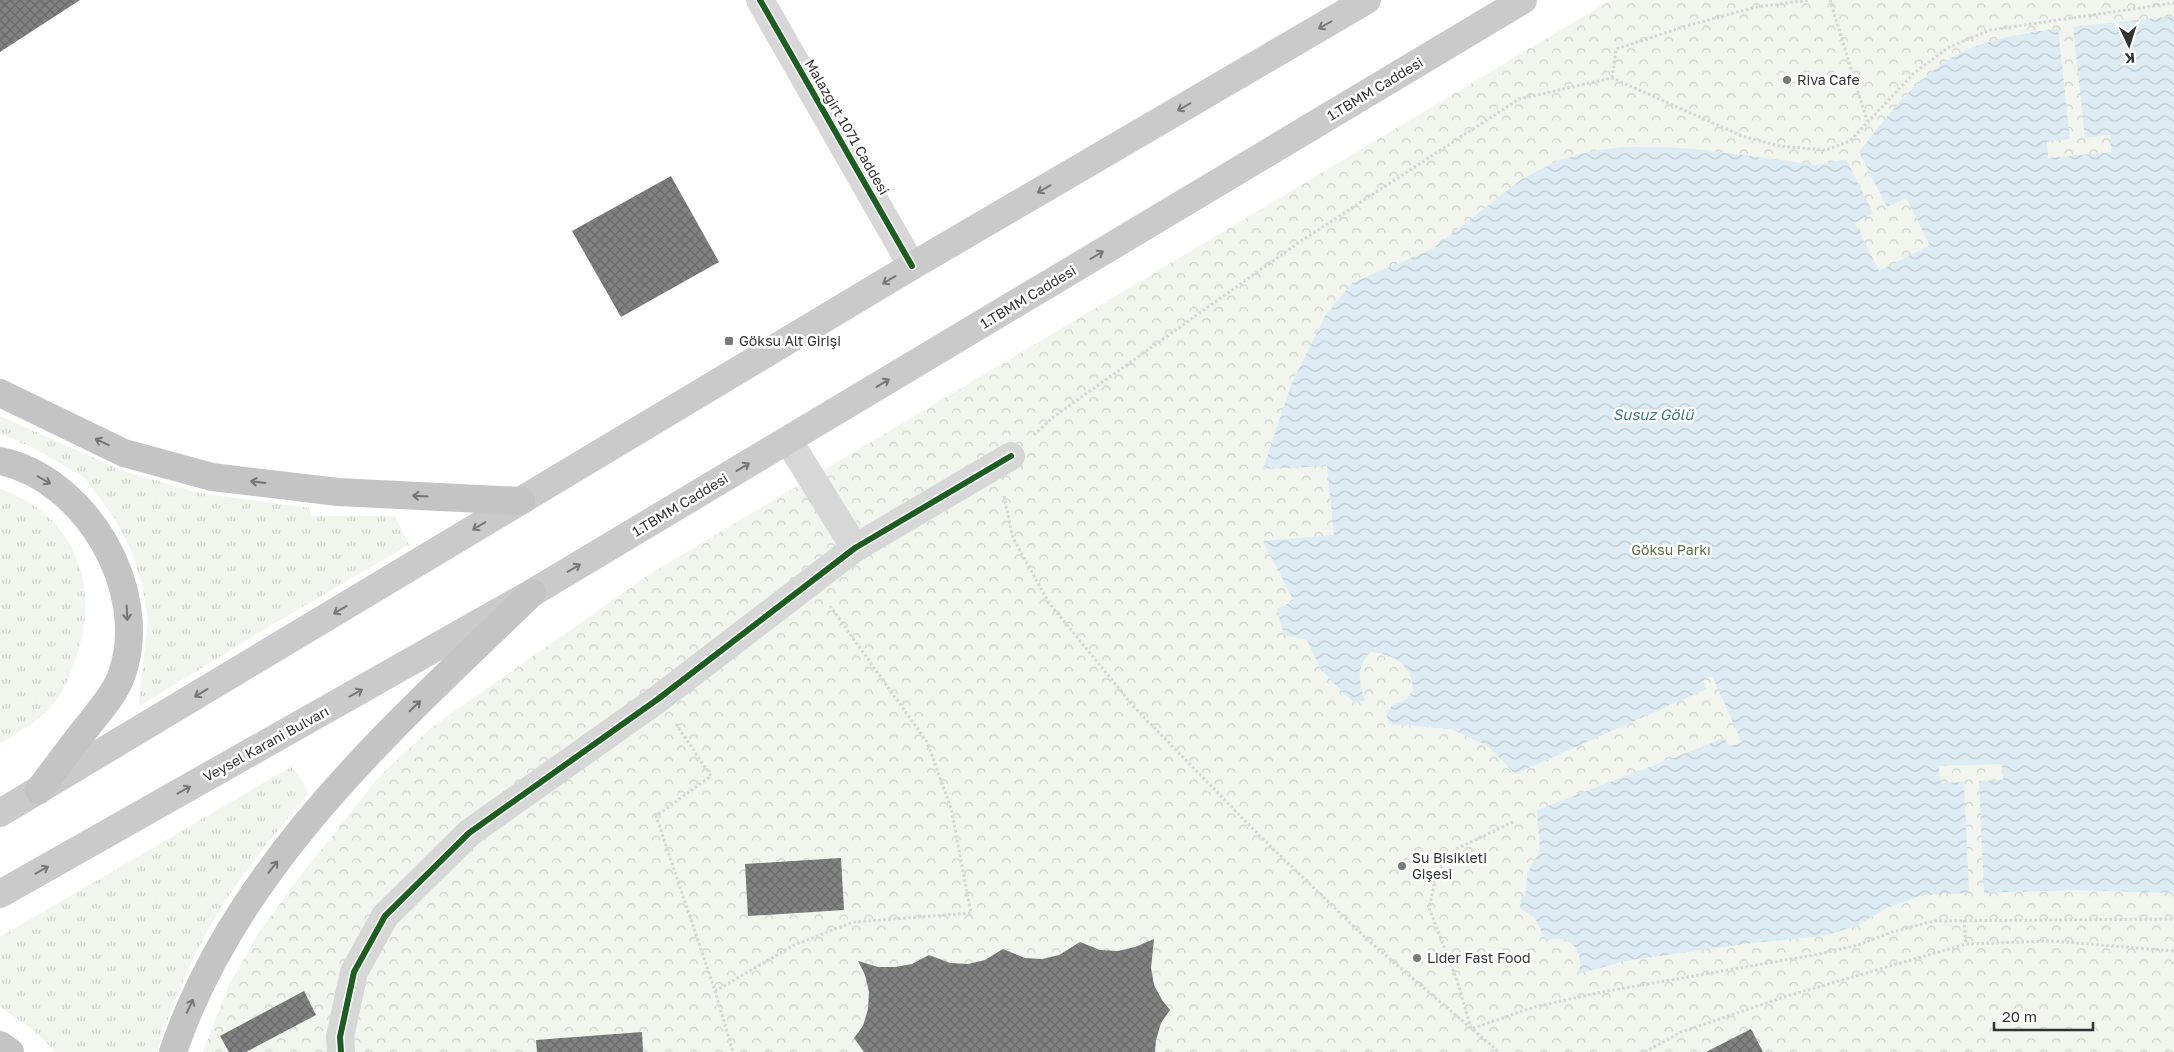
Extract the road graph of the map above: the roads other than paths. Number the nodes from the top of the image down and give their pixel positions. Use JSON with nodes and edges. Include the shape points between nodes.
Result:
{"nodes":[{"id":1,"x":760,"y":0,"type":"edge"},
{"id":2,"x":1367,"y":0,"type":"edge"},
{"id":3,"x":1523,"y":0,"type":"edge"},
{"id":4,"x":912,"y":266,"type":"junction"},
{"id":5,"x":0,"y":393,"type":"edge"},
{"id":6,"x":788,"y":440,"type":"junction"},
{"id":7,"x":1011,"y":456,"type":"road end"},
{"id":8,"x":0,"y":461,"type":"edge"},
{"id":9,"x":521,"y":501,"type":"junction"},
{"id":10,"x":855,"y":548,"type":"junction"},
{"id":11,"x":532,"y":594,"type":"junction"},
{"id":12,"x":38,"y":790,"type":"junction"},
{"id":13,"x":0,"y":814,"type":"edge"},
{"id":14,"x":0,"y":894,"type":"edge"},
{"id":15,"x":0,"y":1045,"type":"edge"},
{"id":16,"x":10,"y":1052,"type":"edge"},
{"id":17,"x":173,"y":1052,"type":"edge"},
{"id":18,"x":341,"y":1052,"type":"edge"}],
"edges":[{"from":1,"to":4,"type":"street","name":"Malazgirt 1071 Caddesi"},
{"from":2,"to":4,"type":"main road","one_way":true},
{"from":6,"to":3,"type":"main road","name":"1.TBMM Caddesi","one_way":true},
{"from":4,"to":9,"type":"main road","one_way":true},
{"from":9,"to":5,"type":"highway","one_way":true,"via":[[338,492],[212,476],[124,452]]},
{"from":6,"to":10,"type":"street"},
{"from":11,"to":6,"type":"main road","name":"1.TBMM Caddesi","one_way":true},
{"from":7,"to":10,"type":"street"},
{"from":8,"to":12,"type":"highway","one_way":true,"via":[[46,480],[84,512],[102,538],[127,604],[126,652],[122,673],[113,693]]},
{"from":9,"to":12,"type":"main road","one_way":true},
{"from":10,"to":18,"type":"street","via":[[658,699],[469,833],[385,916],[354,972],[340,1037]]},
{"from":14,"to":11,"type":"main road","name":"Veysel Karani Bulvarı","one_way":true},
{"from":17,"to":11,"type":"highway","one_way":true,"via":[[206,972],[261,882],[340,784],[385,735]]},
{"from":12,"to":13,"type":"main road"},
{"from":15,"to":16,"type":"highway"}]}
